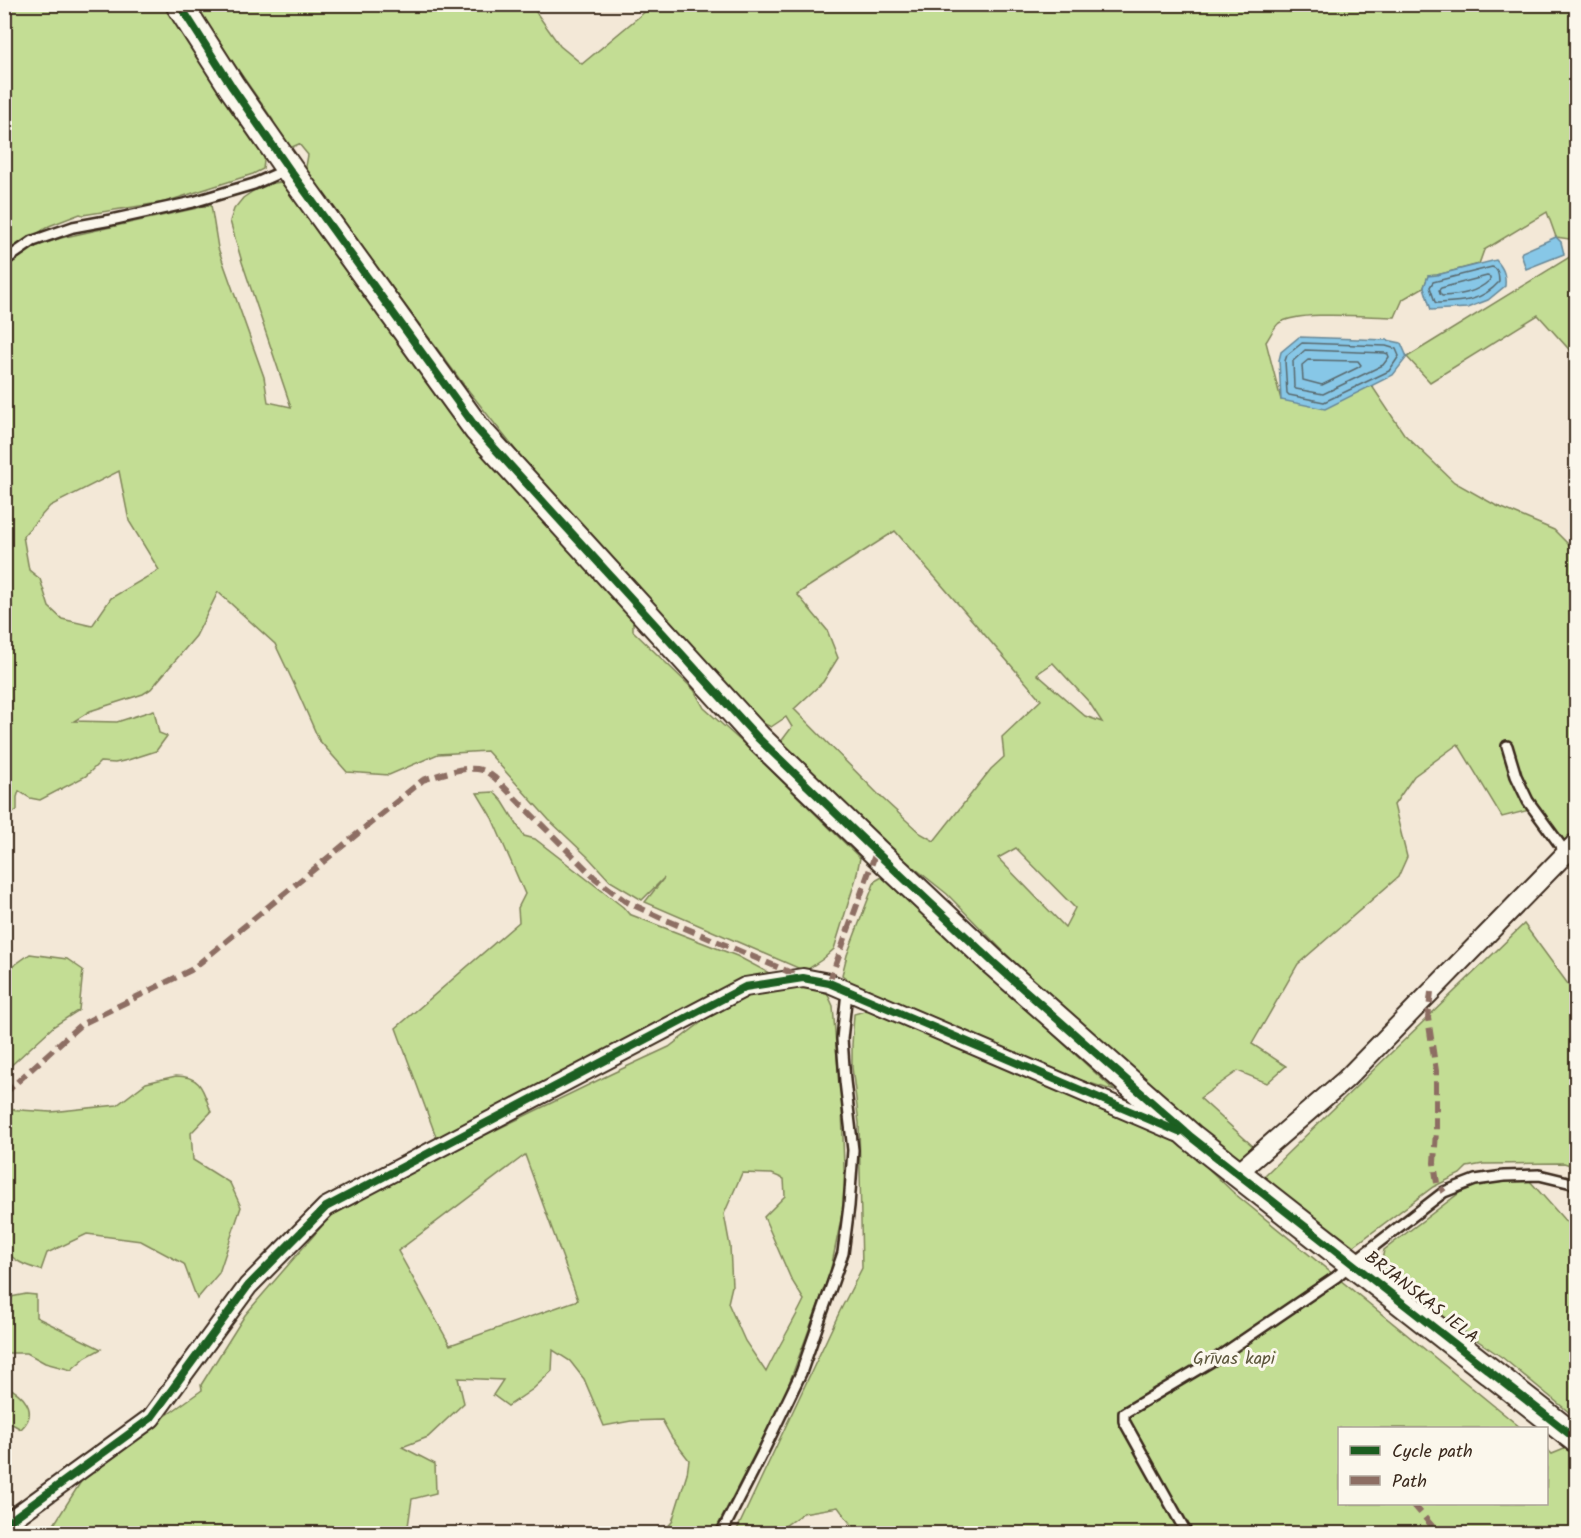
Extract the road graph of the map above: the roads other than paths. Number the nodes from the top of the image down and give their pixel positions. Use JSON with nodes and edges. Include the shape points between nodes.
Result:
{"nodes":[{"id":1,"x":179,"y":4,"type":"edge"},
{"id":2,"x":289,"y":169,"type":"junction"},
{"id":3,"x":4,"y":261,"type":"edge"},
{"id":4,"x":1508,"y":746,"type":"dead end"},
{"id":5,"x":1571,"y":848,"type":"edge"},
{"id":6,"x":847,"y":992,"type":"junction"},
{"id":7,"x":1191,"y":1137,"type":"junction"},
{"id":8,"x":1241,"y":1178,"type":"junction"},
{"id":9,"x":1576,"y":1184,"type":"edge"},
{"id":10,"x":1352,"y":1263,"type":"junction"},
{"id":11,"x":1576,"y":1438,"type":"edge"},
{"id":12,"x":4,"y":1525,"type":"edge"},
{"id":13,"x":721,"y":1533,"type":"edge"},
{"id":14,"x":1187,"y":1533,"type":"edge"}],
"edges":[{"from":1,"to":2,"type":"main road","name":"BRJANSKAS IELA"},
{"from":2,"to":3,"type":"lane","via":[[255,184],[193,202],[73,227],[33,241]]},
{"from":2,"to":7,"type":"main road","name":"BRJANSKAS IELA","via":[[477,429],[758,738],[994,963]]},
{"from":4,"to":5,"type":"lane","via":[[1528,801]]},
{"from":5,"to":8,"type":"street","via":[[1346,1079]]},
{"from":6,"to":7,"type":"street"},
{"from":6,"to":12,"type":"street","via":[[829,983],[803,978],[744,987],[326,1207],[248,1286],[151,1418]]},
{"from":6,"to":13,"type":"lane","via":[[842,1039],[853,1150],[843,1253],[801,1373]]},
{"from":7,"to":8,"type":"main road","name":"BRJANSKAS IELA"},
{"from":8,"to":10,"type":"main road","name":"BRJANSKAS IELA"},
{"from":9,"to":10,"type":"lane","via":[[1539,1174],[1474,1180],[1444,1192]]},
{"from":10,"to":11,"type":"main road","name":"BRJANSKAS IELA"},
{"from":10,"to":14,"type":"lane","via":[[1217,1358],[1124,1413],[1124,1422]]}]}
